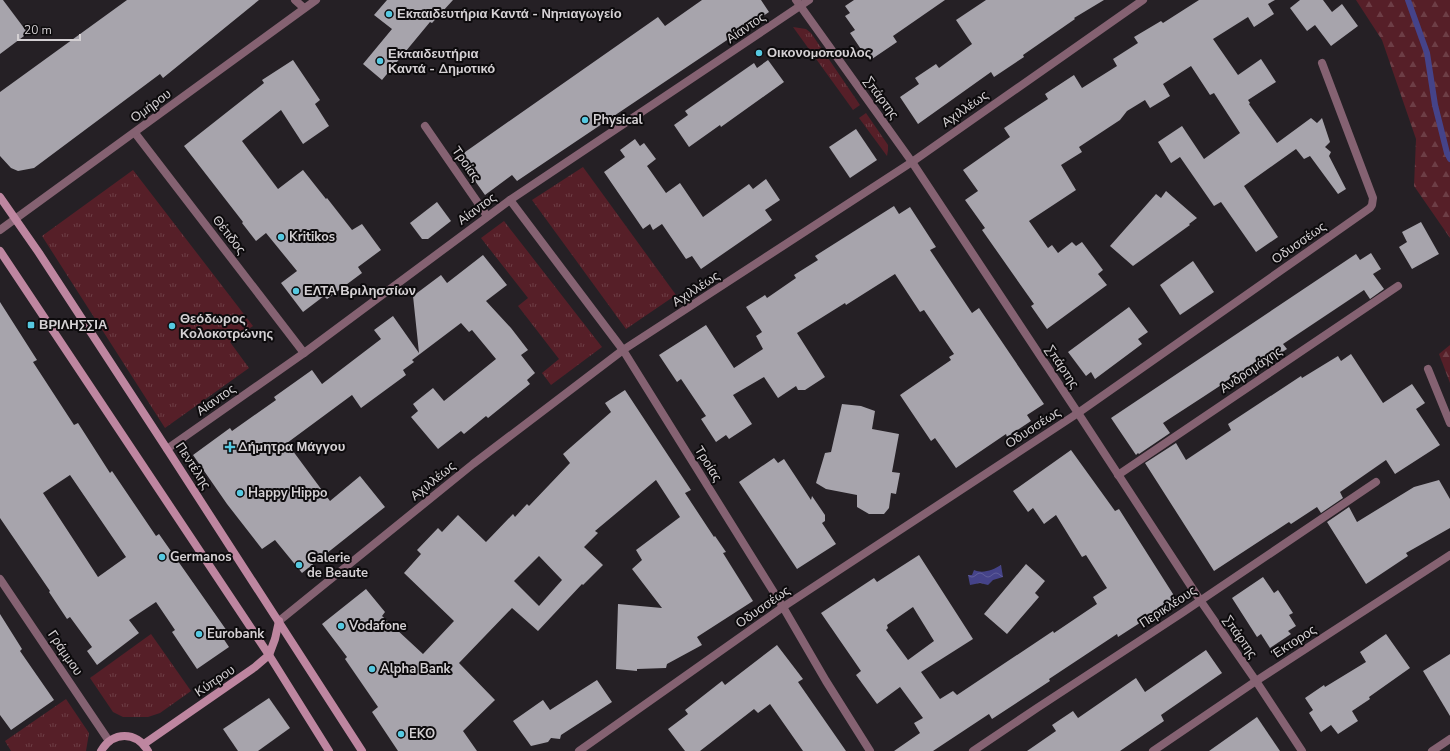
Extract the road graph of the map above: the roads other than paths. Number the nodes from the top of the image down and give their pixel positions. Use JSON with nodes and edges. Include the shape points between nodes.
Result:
{"nodes":[{"id":1,"x":295,"y":0,"type":"edge"},
{"id":2,"x":316,"y":0,"type":"edge"},
{"id":3,"x":809,"y":0,"type":"edge"},
{"id":4,"x":1143,"y":0,"type":"edge"},
{"id":5,"x":798,"y":3,"type":"edge"},
{"id":6,"x":304,"y":8,"type":"junction"},
{"id":7,"x":1322,"y":64,"type":"dead end"},
{"id":8,"x":425,"y":126,"type":"dead end"},
{"id":9,"x":135,"y":133,"type":"junction"},
{"id":10,"x":912,"y":162,"type":"junction"},
{"id":11,"x":0,"y":197,"type":"edge"},
{"id":12,"x":510,"y":200,"type":"junction"},
{"id":13,"x":488,"y":216,"type":"junction"},
{"id":14,"x":15,"y":219,"type":"junction"},
{"id":15,"x":0,"y":230,"type":"edge"},
{"id":16,"x":0,"y":250,"type":"edge"},
{"id":17,"x":1398,"y":286,"type":"dead end"},
{"id":18,"x":623,"y":350,"type":"junction"},
{"id":19,"x":304,"y":353,"type":"junction"},
{"id":20,"x":1428,"y":370,"type":"dead end"},
{"id":21,"x":1078,"y":413,"type":"junction"},
{"id":22,"x":1450,"y":424,"type":"edge"},
{"id":23,"x":167,"y":449,"type":"junction"},
{"id":24,"x":1118,"y":475,"type":"junction"},
{"id":25,"x":1376,"y":482,"type":"dead end"},
{"id":26,"x":1450,"y":555,"type":"edge"},
{"id":27,"x":0,"y":579,"type":"edge"},
{"id":28,"x":1200,"y":600,"type":"junction"},
{"id":29,"x":783,"y":607,"type":"junction"},
{"id":30,"x":279,"y":620,"type":"junction"},
{"id":31,"x":269,"y":654,"type":"junction"},
{"id":32,"x":1256,"y":681,"type":"junction"},
{"id":33,"x":1450,"y":739,"type":"edge"},
{"id":34,"x":109,"y":741,"type":"junction"},
{"id":35,"x":146,"y":748,"type":"edge"},
{"id":36,"x":101,"y":751,"type":"edge"},
{"id":37,"x":329,"y":751,"type":"edge"},
{"id":38,"x":362,"y":751,"type":"edge"},
{"id":39,"x":579,"y":751,"type":"edge"},
{"id":40,"x":870,"y":751,"type":"edge"},
{"id":41,"x":973,"y":751,"type":"edge"},
{"id":42,"x":1152,"y":751,"type":"edge"},
{"id":43,"x":1302,"y":751,"type":"edge"},
{"id":44,"x":1432,"y":751,"type":"edge"}],
"edges":[{"from":1,"to":6,"type":"street"},
{"from":2,"to":6,"type":"street","name":"Ομήρου"},
{"from":3,"to":5,"type":"street","name":"Αίαντος"},
{"from":4,"to":10,"type":"street","name":"Αχιλλέως"},
{"from":5,"to":10,"type":"street","name":"Σπάρτης"},
{"from":5,"to":12,"type":"street","name":"Αίαντος"},
{"from":6,"to":9,"type":"street","name":"Ομήρου"},
{"from":7,"to":21,"type":"street","name":"Οδυσσέως","via":[[1373,198],[1372,205]]},
{"from":8,"to":13,"type":"street","name":"Τροίας"},
{"from":9,"to":14,"type":"street","name":"Ομήρου"},
{"from":9,"to":19,"type":"street","name":"Θέτιδος"},
{"from":10,"to":18,"type":"street","name":"Αχιλλέως"},
{"from":10,"to":21,"type":"street","name":"Σπάρτης"},
{"from":11,"to":14,"type":"main road","name":"Πεντέλης"},
{"from":12,"to":13,"type":"street","name":"Αίαντος"},
{"from":12,"to":18,"type":"street","name":"Τροίας"},
{"from":13,"to":19,"type":"street","name":"Αίαντος"},
{"from":14,"to":15,"type":"street","name":"Ομήρου"},
{"from":14,"to":23,"type":"main road","name":"Πεντέλης"},
{"from":16,"to":31,"type":"main road"},
{"from":17,"to":24,"type":"street","name":"Ανδρομάχης"},
{"from":18,"to":29,"type":"street","name":"Τροίας"},
{"from":18,"to":30,"type":"street","name":"Αχιλλέως","via":[[473,464]]},
{"from":19,"to":23,"type":"street","name":"Αίαντος"},
{"from":20,"to":22,"type":"street"},
{"from":21,"to":24,"type":"street","name":"Σπάρτης"},
{"from":21,"to":29,"type":"street","name":"Οδυσσέως"},
{"from":23,"to":30,"type":"main road","name":"Πεντέλης"},
{"from":24,"to":28,"type":"street","name":"Σπάρτης"},
{"from":25,"to":28,"type":"street","name":"Περικλέους"},
{"from":26,"to":32,"type":"street","name":"Έκτορος"},
{"from":27,"to":34,"type":"street","name":"Γράμμου"},
{"from":28,"to":32,"type":"street","name":"Σπάρτης"},
{"from":28,"to":41,"type":"street","name":"Περικλέους"},
{"from":29,"to":39,"type":"street","name":"Οδυσσέως"},
{"from":29,"to":40,"type":"street","name":"Τροίας"},
{"from":30,"to":31,"type":"main road","name":"Κύπρου"},
{"from":30,"to":38,"type":"main road","name":"Πεντέλης"},
{"from":31,"to":35,"type":"main road","name":"Κύπρου"},
{"from":31,"to":37,"type":"main road"},
{"from":32,"to":42,"type":"street","name":"Έκτορος"},
{"from":32,"to":43,"type":"street","name":"Σπάρτης"},
{"from":33,"to":44,"type":"street"},
{"from":34,"to":35,"type":"main road","via":[[116,737],[131,737]]},
{"from":34,"to":36,"type":"main road"}]}
